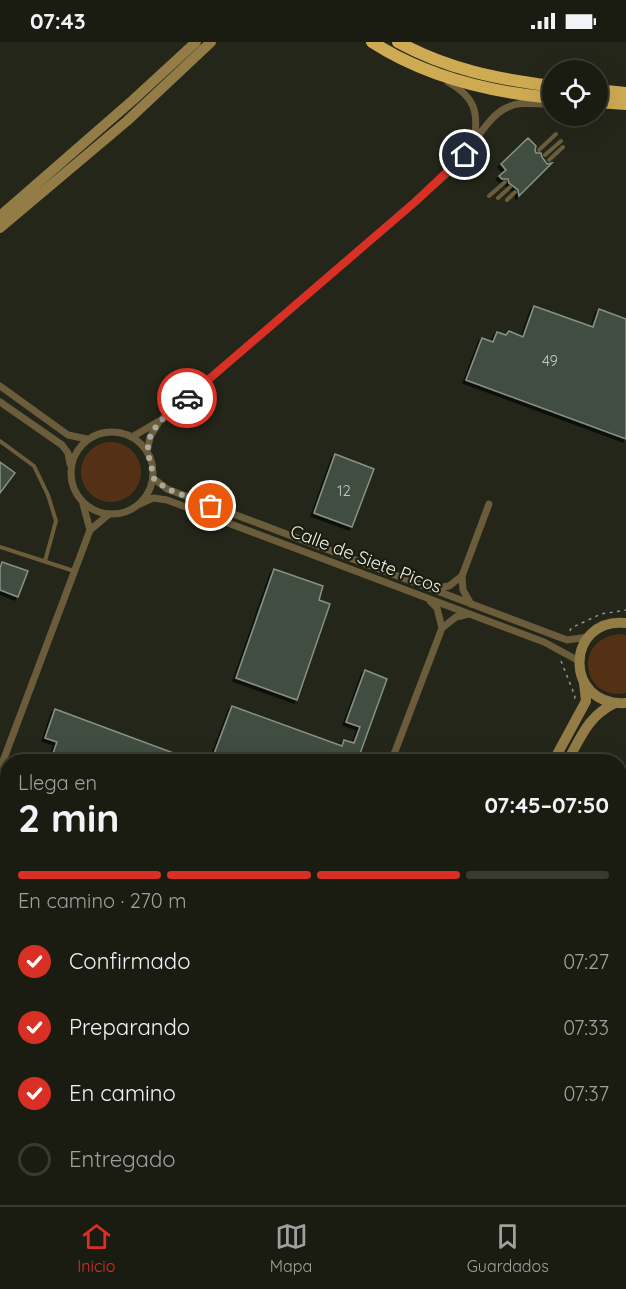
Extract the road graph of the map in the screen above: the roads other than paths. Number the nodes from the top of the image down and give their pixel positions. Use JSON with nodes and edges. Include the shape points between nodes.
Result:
{"nodes":[{"id":1,"x":196,"y":42,"type":"edge"},
{"id":2,"x":211,"y":42,"type":"edge"},
{"id":3,"x":372,"y":42,"type":"edge"},
{"id":4,"x":398,"y":42,"type":"edge"},
{"id":5,"x":424,"y":69,"type":"junction"},
{"id":6,"x":542,"y":85,"type":"edge"},
{"id":7,"x":626,"y":87,"type":"edge"},
{"id":8,"x":608,"y":88,"type":"edge"},
{"id":9,"x":608,"y":91,"type":"edge"},
{"id":10,"x":626,"y":93,"type":"edge"},
{"id":11,"x":542,"y":97,"type":"edge"},
{"id":12,"x":608,"y":103,"type":"edge"},
{"id":13,"x":542,"y":104,"type":"edge"},
{"id":14,"x":626,"y":104,"type":"edge"},
{"id":15,"x":556,"y":134,"type":"dead end"},
{"id":16,"x":561,"y":141,"type":"dead end"},
{"id":17,"x":474,"y":145,"type":"junction"},
{"id":18,"x":563,"y":147,"type":"dead end"},
{"id":19,"x":539,"y":150,"type":"dead end"},
{"id":20,"x":545,"y":155,"type":"dead end"},
{"id":21,"x":549,"y":160,"type":"dead end"},
{"id":22,"x":505,"y":182,"type":"dead end"},
{"id":23,"x":510,"y":187,"type":"dead end"},
{"id":24,"x":515,"y":192,"type":"dead end"},
{"id":25,"x":489,"y":196,"type":"dead end"},
{"id":26,"x":498,"y":198,"type":"dead end"},
{"id":27,"x":507,"y":200,"type":"dead end"},
{"id":28,"x":0,"y":216,"type":"edge"},
{"id":29,"x":0,"y":228,"type":"edge"},
{"id":30,"x":0,"y":386,"type":"edge"},
{"id":31,"x":0,"y":402,"type":"edge"},
{"id":32,"x":161,"y":420,"type":"junction"},
{"id":33,"x":132,"y":437,"type":"junction"},
{"id":34,"x":87,"y":439,"type":"junction"},
{"id":35,"x":0,"y":441,"type":"edge"},
{"id":36,"x":147,"y":452,"type":"junction"},
{"id":37,"x":70,"y":466,"type":"junction"},
{"id":38,"x":153,"y":478,"type":"junction"},
{"id":39,"x":82,"y":503,"type":"junction"},
{"id":40,"x":140,"y":504,"type":"junction"},
{"id":41,"x":489,"y":504,"type":"dead end"},
{"id":42,"x":108,"y":515,"type":"junction"},
{"id":43,"x":90,"y":530,"type":"junction"},
{"id":44,"x":0,"y":547,"type":"edge"},
{"id":45,"x":45,"y":561,"type":"junction"},
{"id":46,"x":74,"y":572,"type":"junction"},
{"id":47,"x":462,"y":576,"type":"junction"},
{"id":48,"x":432,"y":589,"type":"junction"},
{"id":49,"x":428,"y":598,"type":"junction"},
{"id":50,"x":471,"y":604,"type":"junction"},
{"id":51,"x":470,"y":614,"type":"junction"},
{"id":52,"x":626,"y":623,"type":"edge"},
{"id":53,"x":442,"y":628,"type":"junction"},
{"id":54,"x":588,"y":637,"type":"junction"},
{"id":55,"x":579,"y":661,"type":"junction"},
{"id":56,"x":584,"y":683,"type":"junction"},
{"id":57,"x":620,"y":703,"type":"edge"},
{"id":58,"x":6,"y":754,"type":"edge"},
{"id":59,"x":394,"y":754,"type":"edge"},
{"id":60,"x":557,"y":754,"type":"edge"},
{"id":61,"x":571,"y":754,"type":"edge"}],
"edges":[{"from":1,"to":28,"type":"street"},
{"from":2,"to":29,"type":"street","via":[[127,121]]},
{"from":3,"to":5,"type":"highway"},
{"from":4,"to":6,"type":"highway","via":[[462,70]]},
{"from":5,"to":11,"type":"highway","via":[[468,85]]},
{"from":5,"to":17,"type":"street","via":[[470,99],[476,113]]},
{"from":7,"to":8,"type":"street"},
{"from":9,"to":10,"type":"highway"},
{"from":12,"to":14,"type":"highway"},
{"from":13,"to":17,"type":"street","via":[[525,103],[504,109]]},
{"from":15,"to":19,"type":"lane"},
{"from":16,"to":20,"type":"lane"},
{"from":17,"to":32,"type":"street","via":[[415,202]]},
{"from":18,"to":21,"type":"lane"},
{"from":22,"to":25,"type":"lane"},
{"from":23,"to":26,"type":"lane"},
{"from":24,"to":27,"type":"lane"},
{"from":30,"to":34,"type":"street","via":[[68,435]]},
{"from":31,"to":37,"type":"street","via":[[62,445]]},
{"from":32,"to":33,"type":"street"},
{"from":32,"to":36,"type":"street","via":[[150,436]]},
{"from":33,"to":34,"type":"street","via":[[109,432]]},
{"from":33,"to":36,"type":"street"},
{"from":34,"to":37,"type":"street"},
{"from":35,"to":45,"type":"lane","via":[[34,466],[48,495],[56,520]]},
{"from":36,"to":38,"type":"street"},
{"from":37,"to":39,"type":"street","via":[[72,486]]},
{"from":38,"to":40,"type":"street"},
{"from":38,"to":48,"type":"street","name":"Calle de Siete Picos","via":[[167,489]]},
{"from":39,"to":42,"type":"street"},
{"from":39,"to":43,"type":"street"},
{"from":40,"to":42,"type":"street"},
{"from":40,"to":49,"type":"street","name":"Calle de Siete Picos","via":[[153,498],[167,500]]},
{"from":41,"to":47,"type":"street"},
{"from":42,"to":43,"type":"street"},
{"from":43,"to":46,"type":"street"},
{"from":44,"to":45,"type":"lane"},
{"from":45,"to":46,"type":"lane"},
{"from":46,"to":58,"type":"street"},
{"from":47,"to":48,"type":"street","via":[[449,586]]},
{"from":47,"to":50,"type":"street","via":[[463,590]]},
{"from":48,"to":50,"type":"street","name":"Calle de Siete Picos"},
{"from":49,"to":51,"type":"street","name":"Calle de Siete Picos"},
{"from":49,"to":53,"type":"street","via":[[437,608]]},
{"from":50,"to":54,"type":"street","name":"Calle de Siete Picos","via":[[567,640]]},
{"from":51,"to":53,"type":"street"},
{"from":51,"to":55,"type":"street","name":"Calle de Siete Picos","via":[[544,642]]},
{"from":52,"to":54,"type":"street","via":[[606,624]]},
{"from":53,"to":59,"type":"street"},
{"from":54,"to":55,"type":"street"},
{"from":55,"to":56,"type":"street"},
{"from":56,"to":57,"type":"street","via":[[597,696]]},
{"from":56,"to":60,"type":"street","via":[[586,701]]},
{"from":57,"to":61,"type":"street","via":[[600,710]]}]}
